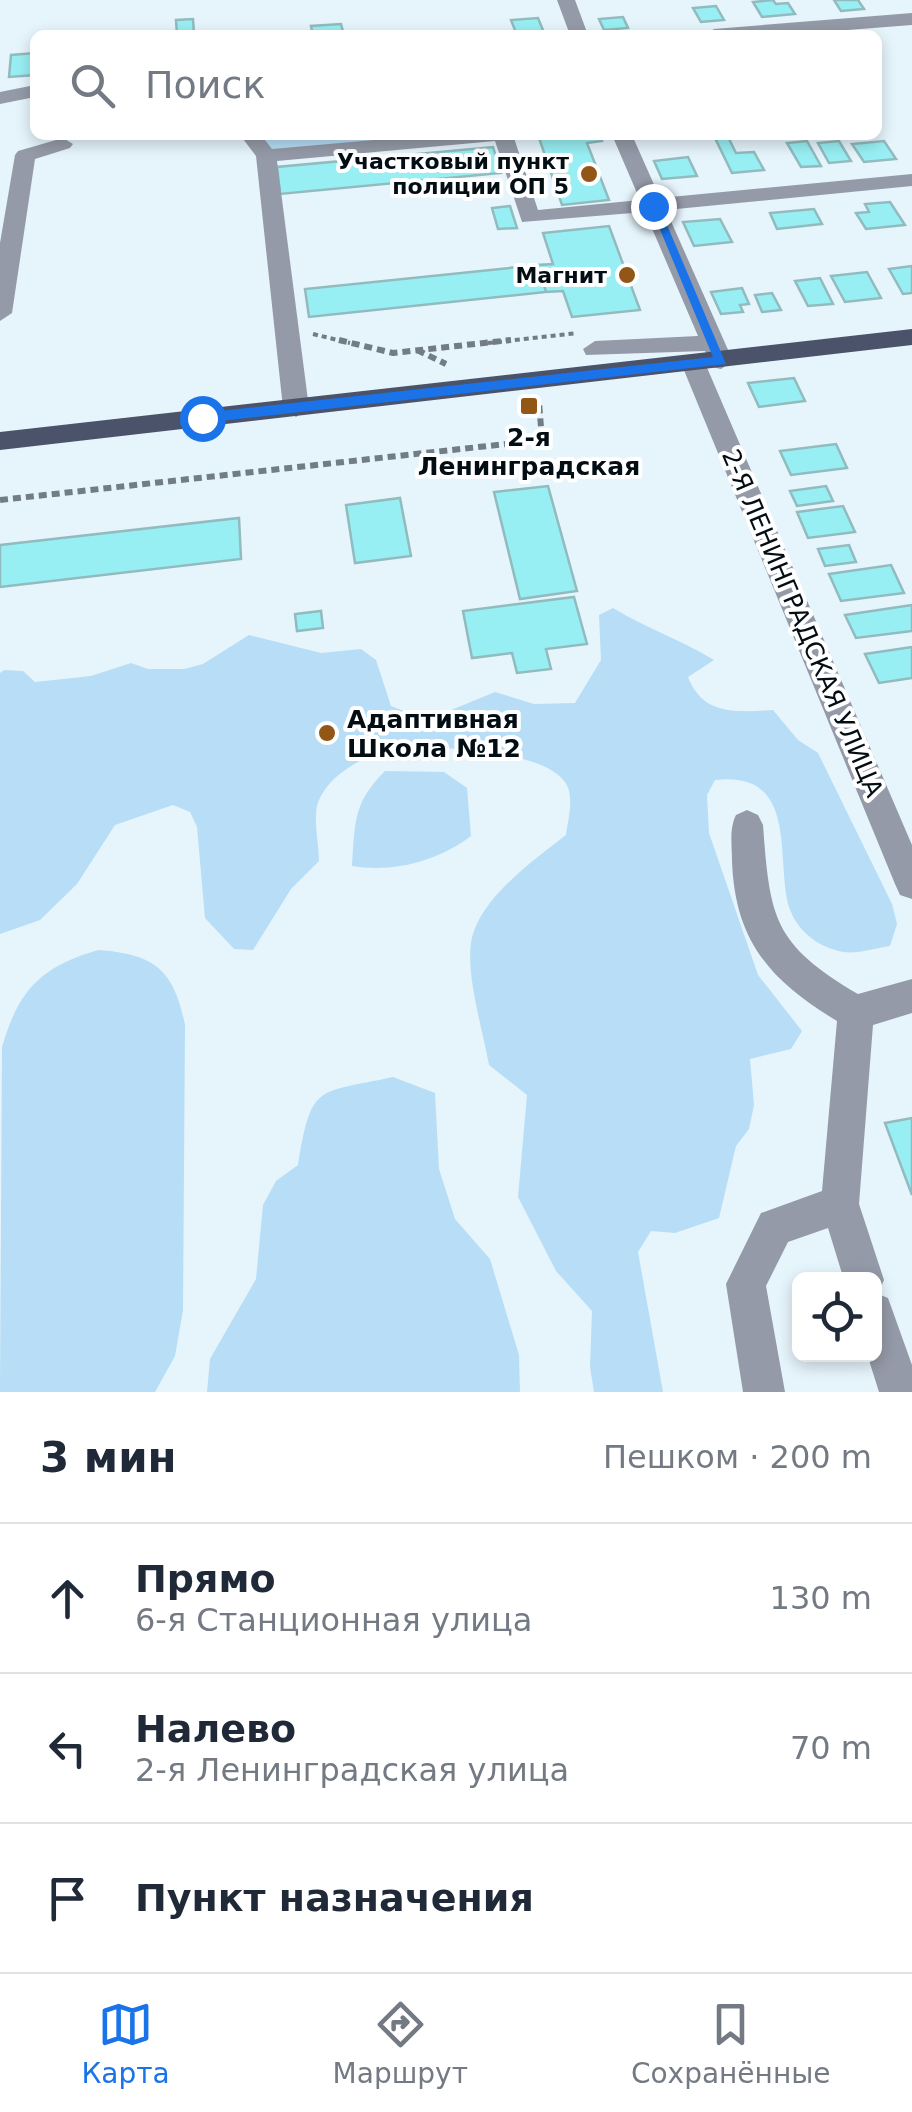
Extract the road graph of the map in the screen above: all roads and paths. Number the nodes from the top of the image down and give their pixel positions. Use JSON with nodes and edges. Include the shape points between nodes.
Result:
{"nodes":[{"id":1,"x":566,"y":0,"type":"edge"},
{"id":2,"x":912,"y":19,"type":"edge"},
{"id":3,"x":576,"y":30,"type":"edge"},
{"id":4,"x":776,"y":30,"type":"edge"},
{"id":5,"x":30,"y":92,"type":"edge"},
{"id":6,"x":0,"y":98,"type":"edge"},
{"id":7,"x":254,"y":140,"type":"edge"},
{"id":8,"x":444,"y":140,"type":"edge"},
{"id":9,"x":502,"y":140,"type":"edge"},
{"id":10,"x":624,"y":140,"type":"edge"},
{"id":11,"x":63,"y":144,"type":"dead end"},
{"id":12,"x":266,"y":156,"type":"junction"},
{"id":13,"x":912,"y":180,"type":"edge"},
{"id":14,"x":653,"y":206,"type":"junction"},
{"id":15,"x":0,"y":313,"type":"edge"},
{"id":16,"x":287,"y":328,"type":"junction"},
{"id":17,"x":912,"y":337,"type":"edge"},
{"id":18,"x":594,"y":340,"type":"joint"},
{"id":19,"x":416,"y":350,"type":"junction"},
{"id":20,"x":709,"y":356,"type":"junction"},
{"id":21,"x":446,"y":364,"type":"dead end"},
{"id":22,"x":539,"y":397,"type":"dead end"},
{"id":23,"x":296,"y":408,"type":"junction"},
{"id":24,"x":0,"y":441,"type":"edge"},
{"id":25,"x":0,"y":500,"type":"edge"},
{"id":26,"x":746,"y":826,"type":"dead end"},
{"id":27,"x":912,"y":884,"type":"edge"},
{"id":28,"x":912,"y":996,"type":"edge"},
{"id":29,"x":856,"y":1012,"type":"junction"},
{"id":30,"x":840,"y":1204,"type":"junction"},
{"id":31,"x":861,"y":1272,"type":"edge"},
{"id":32,"x":882,"y":1337,"type":"edge"},
{"id":33,"x":764,"y":1392,"type":"edge"},
{"id":34,"x":900,"y":1392,"type":"edge"}],
"edges":[{"from":1,"to":3,"type":"street"},
{"from":2,"to":4,"type":"street"},
{"from":5,"to":6,"type":"street"},
{"from":7,"to":12,"type":"street"},
{"from":8,"to":12,"type":"street"},
{"from":9,"to":14,"type":"street","via":[[530,218]]},
{"from":10,"to":14,"type":"street","name":"2-Я ЛЕНИНГРАДСКАЯ УЛИЦА"},
{"from":11,"to":15,"type":"street","via":[[25,155]]},
{"from":12,"to":16,"type":"street"},
{"from":13,"to":14,"type":"street"},
{"from":14,"to":20,"type":"street","name":"2-Я ЛЕНИНГРАДСКАЯ УЛИЦА"},
{"from":16,"to":19,"type":"path","via":[[392,353]]},
{"from":16,"to":23,"type":"street"},
{"from":17,"to":20,"type":"main road"},
{"from":18,"to":19,"type":"path"},
{"from":18,"to":20,"type":"street"},
{"from":19,"to":21,"type":"path"},
{"from":20,"to":23,"type":"main road"},
{"from":20,"to":27,"type":"street","name":"2-Я ЛЕНИНГРАДСКАЯ УЛИЦА"},
{"from":22,"to":25,"type":"path","via":[[542,440]]},
{"from":23,"to":24,"type":"main road"},
{"from":26,"to":29,"type":"street","via":[[755,909],[769,941],[806,984]]},
{"from":28,"to":29,"type":"street"},
{"from":29,"to":30,"type":"street"},
{"from":30,"to":31,"type":"street"},
{"from":30,"to":33,"type":"street","via":[[775,1227],[746,1284]]},
{"from":32,"to":34,"type":"street"}]}
